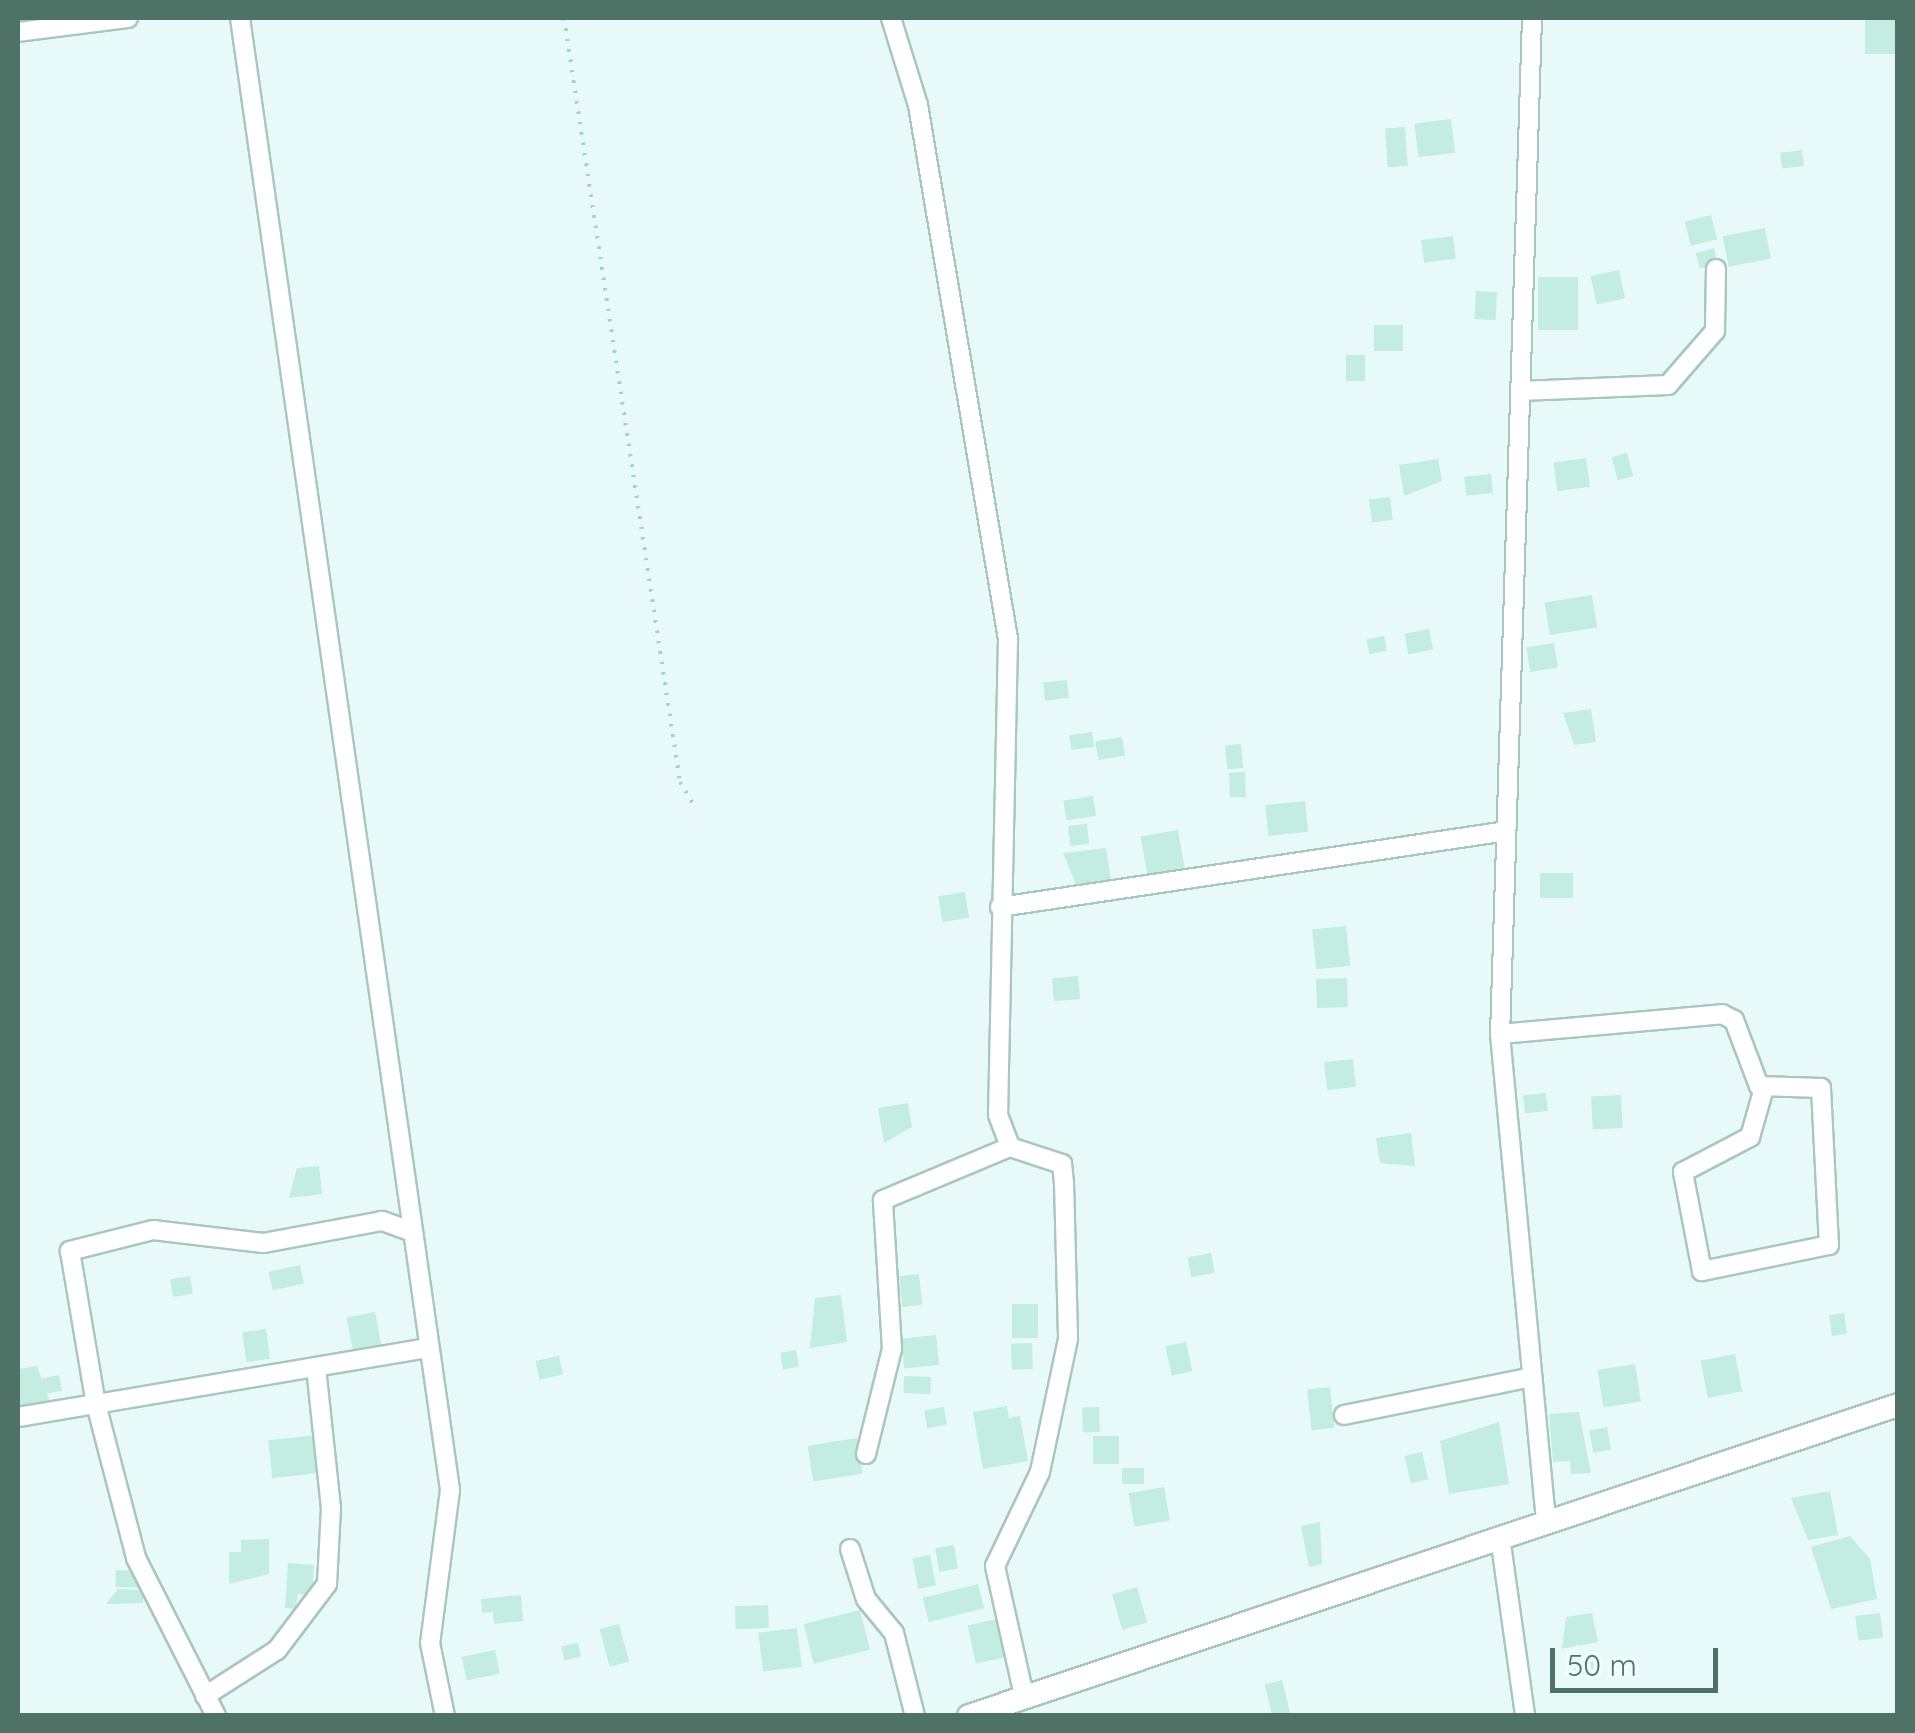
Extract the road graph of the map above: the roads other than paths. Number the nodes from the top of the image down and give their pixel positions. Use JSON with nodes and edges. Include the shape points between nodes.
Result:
{"nodes":[{"id":1,"x":128,"y":18,"type":"edge"},
{"id":2,"x":240,"y":18,"type":"edge"},
{"id":3,"x":891,"y":18,"type":"edge"},
{"id":4,"x":1532,"y":18,"type":"edge"},
{"id":5,"x":18,"y":32,"type":"edge"},
{"id":6,"x":1716,"y":269,"type":"dead end"},
{"id":7,"x":1520,"y":392,"type":"junction"},
{"id":8,"x":1500,"y":832,"type":"junction"},
{"id":9,"x":1000,"y":907,"type":"junction"},
{"id":10,"x":1500,"y":1034,"type":"junction"},
{"id":11,"x":1764,"y":1088,"type":"junction"},
{"id":12,"x":1010,"y":1147,"type":"junction"},
{"id":13,"x":410,"y":1231,"type":"junction"},
{"id":14,"x":428,"y":1348,"type":"junction"},
{"id":15,"x":316,"y":1368,"type":"junction"},
{"id":16,"x":1532,"y":1378,"type":"junction"},
{"id":17,"x":96,"y":1404,"type":"junction"},
{"id":18,"x":1898,"y":1405,"type":"edge"},
{"id":19,"x":1344,"y":1415,"type":"dead end"},
{"id":20,"x":18,"y":1416,"type":"edge"},
{"id":21,"x":866,"y":1454,"type":"dead end"},
{"id":22,"x":1546,"y":1522,"type":"junction"},
{"id":23,"x":1500,"y":1537,"type":"junction"},
{"id":24,"x":850,"y":1550,"type":"dead end"},
{"id":25,"x":205,"y":1696,"type":"junction"},
{"id":26,"x":1024,"y":1696,"type":"junction"},
{"id":27,"x":216,"y":1716,"type":"edge"},
{"id":28,"x":445,"y":1716,"type":"edge"},
{"id":29,"x":915,"y":1716,"type":"edge"},
{"id":30,"x":969,"y":1716,"type":"edge"},
{"id":31,"x":1525,"y":1716,"type":"edge"}],
"edges":[{"from":1,"to":5,"type":"street"},
{"from":2,"to":13,"type":"street"},
{"from":3,"to":9,"type":"street","via":[[918,105],[1008,639]]},
{"from":4,"to":7,"type":"street"},
{"from":6,"to":7,"type":"street","via":[[1715,332],[1677,379]]},
{"from":7,"to":8,"type":"street"},
{"from":8,"to":9,"type":"street"},
{"from":8,"to":10,"type":"street"},
{"from":9,"to":12,"type":"street","via":[[994,1085]]},
{"from":10,"to":11,"type":"street","via":[[1722,1014],[1734,1020]]},
{"from":10,"to":16,"type":"street"},
{"from":11,"to":11,"type":"street","via":[[1750,1136],[1683,1172],[1702,1271],[1820,1251],[1834,1236],[1822,1090]]},
{"from":12,"to":21,"type":"street","via":[[883,1200],[892,1349]]},
{"from":12,"to":26,"type":"street","via":[[1062,1164],[1072,1316],[1040,1472],[995,1566]]},
{"from":13,"to":14,"type":"street"},
{"from":13,"to":17,"type":"street","via":[[382,1222],[262,1243],[153,1230],[70,1251]]},
{"from":14,"to":15,"type":"street"},
{"from":14,"to":28,"type":"street","via":[[450,1490],[430,1643]]},
{"from":15,"to":17,"type":"street"},
{"from":15,"to":25,"type":"street","via":[[331,1508],[328,1584],[276,1650]]},
{"from":16,"to":19,"type":"street"},
{"from":16,"to":22,"type":"street"},
{"from":17,"to":20,"type":"street"},
{"from":17,"to":25,"type":"street","via":[[136,1558]]},
{"from":18,"to":22,"type":"street"},
{"from":22,"to":23,"type":"street"},
{"from":23,"to":26,"type":"street"},
{"from":23,"to":31,"type":"street"},
{"from":24,"to":29,"type":"street","via":[[866,1599],[894,1633]]},
{"from":25,"to":27,"type":"street"},
{"from":26,"to":30,"type":"street"}]}
